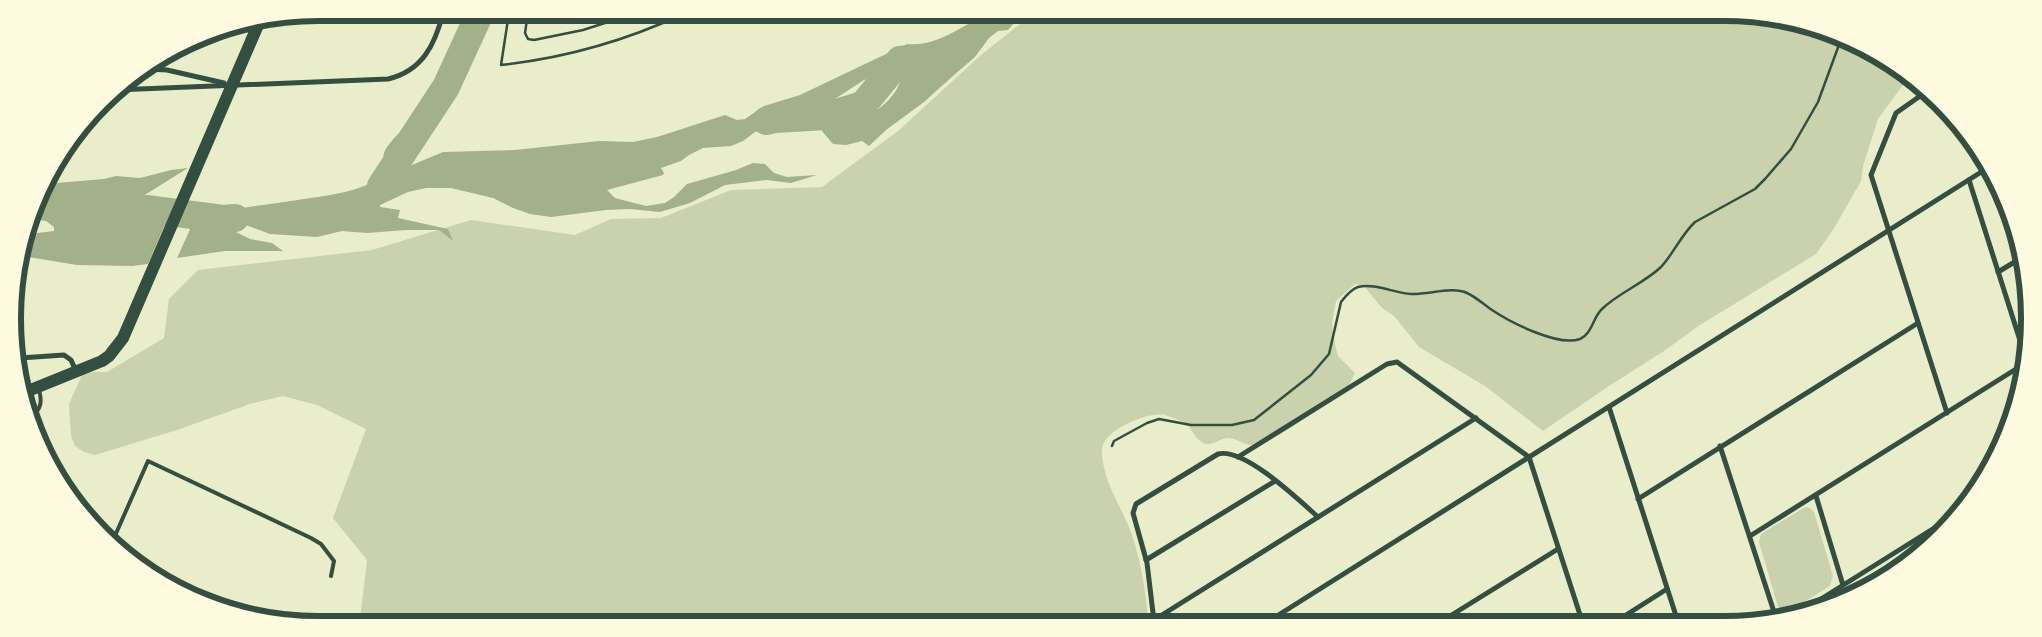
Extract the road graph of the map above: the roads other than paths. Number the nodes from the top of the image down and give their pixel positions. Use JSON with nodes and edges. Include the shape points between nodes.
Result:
{"nodes":[{"id":1,"x":440,"y":21,"type":"edge"},
{"id":2,"x":256,"y":28,"type":"edge"},
{"id":3,"x":156,"y":69,"type":"edge"},
{"id":4,"x":232,"y":85,"type":"junction"},
{"id":5,"x":130,"y":89,"type":"edge"},
{"id":6,"x":1920,"y":96,"type":"edge"},
{"id":7,"x":1982,"y":172,"type":"edge"},
{"id":8,"x":1968,"y":180,"type":"junction"},
{"id":9,"x":1889,"y":230,"type":"junction"},
{"id":10,"x":2015,"y":261,"type":"edge"},
{"id":11,"x":1998,"y":272,"type":"junction"},
{"id":12,"x":1918,"y":323,"type":"junction"},
{"id":13,"x":2020,"y":340,"type":"edge"},
{"id":14,"x":24,"y":358,"type":"edge"},
{"id":15,"x":2016,"y":369,"type":"edge"},
{"id":16,"x":77,"y":373,"type":"junction"},
{"id":17,"x":38,"y":388,"type":"junction"},
{"id":18,"x":30,"y":391,"type":"edge"},
{"id":19,"x":1609,"y":407,"type":"junction"},
{"id":20,"x":36,"y":412,"type":"edge"},
{"id":21,"x":1947,"y":413,"type":"junction"},
{"id":22,"x":1476,"y":418,"type":"junction"},
{"id":23,"x":1720,"y":446,"type":"junction"},
{"id":24,"x":1238,"y":457,"type":"junction"},
{"id":25,"x":1529,"y":457,"type":"junction"},
{"id":26,"x":1275,"y":481,"type":"junction"},
{"id":27,"x":1816,"y":496,"type":"junction"},
{"id":28,"x":1638,"y":499,"type":"junction"},
{"id":29,"x":1318,"y":517,"type":"junction"},
{"id":30,"x":1935,"y":527,"type":"edge"},
{"id":31,"x":115,"y":535,"type":"edge"},
{"id":32,"x":1750,"y":536,"type":"junction"},
{"id":33,"x":1558,"y":549,"type":"junction"},
{"id":34,"x":1146,"y":560,"type":"junction"},
{"id":35,"x":331,"y":576,"type":"dead end"},
{"id":36,"x":1844,"y":585,"type":"junction"},
{"id":37,"x":1667,"y":589,"type":"junction"},
{"id":38,"x":1821,"y":599,"type":"edge"},
{"id":39,"x":1774,"y":611,"type":"edge"},
{"id":40,"x":1153,"y":616,"type":"edge"},
{"id":41,"x":1160,"y":616,"type":"edge"},
{"id":42,"x":1277,"y":616,"type":"edge"},
{"id":43,"x":1450,"y":616,"type":"edge"},
{"id":44,"x":1580,"y":616,"type":"edge"},
{"id":45,"x":1624,"y":616,"type":"edge"},
{"id":46,"x":1676,"y":616,"type":"edge"}],
"edges":[{"from":1,"to":4,"type":"street","via":[[421,62],[404,75],[388,79]]},
{"from":2,"to":4,"type":"highway"},
{"from":3,"to":4,"type":"street"},
{"from":4,"to":5,"type":"street"},
{"from":4,"to":16,"type":"highway","via":[[123,338],[109,356]]},
{"from":6,"to":9,"type":"street","via":[[1896,113],[1872,172]]},
{"from":7,"to":8,"type":"street"},
{"from":8,"to":9,"type":"street"},
{"from":8,"to":11,"type":"street"},
{"from":9,"to":12,"type":"street"},
{"from":9,"to":19,"type":"street"},
{"from":10,"to":11,"type":"street"},
{"from":11,"to":13,"type":"street"},
{"from":12,"to":21,"type":"street"},
{"from":12,"to":23,"type":"street"},
{"from":14,"to":16,"type":"street","via":[[64,355],[71,360]]},
{"from":15,"to":21,"type":"street"},
{"from":16,"to":17,"type":"highway"},
{"from":17,"to":18,"type":"highway"},
{"from":17,"to":20,"type":"lane","via":[[42,400]]},
{"from":19,"to":25,"type":"street"},
{"from":19,"to":28,"type":"street"},
{"from":21,"to":27,"type":"street"},
{"from":22,"to":24,"type":"street","via":[[1397,362],[1392,362]]},
{"from":22,"to":25,"type":"street"},
{"from":22,"to":29,"type":"street"},
{"from":23,"to":28,"type":"street"},
{"from":23,"to":32,"type":"street"},
{"from":24,"to":26,"type":"street","via":[[1257,466]]},
{"from":24,"to":34,"type":"street","via":[[1218,454],[1136,504],[1133,513]]},
{"from":25,"to":33,"type":"street"},
{"from":25,"to":42,"type":"street"},
{"from":26,"to":29,"type":"street"},
{"from":26,"to":34,"type":"street"},
{"from":27,"to":32,"type":"street"},
{"from":27,"to":36,"type":"street"},
{"from":28,"to":37,"type":"street"},
{"from":29,"to":41,"type":"street"},
{"from":30,"to":36,"type":"street"},
{"from":31,"to":35,"type":"lane","via":[[148,461],[311,538],[334,561]]},
{"from":32,"to":39,"type":"street"},
{"from":33,"to":43,"type":"street"},
{"from":33,"to":44,"type":"street"},
{"from":34,"to":40,"type":"street"},
{"from":36,"to":38,"type":"street"},
{"from":37,"to":45,"type":"street"},
{"from":37,"to":46,"type":"street"}]}
